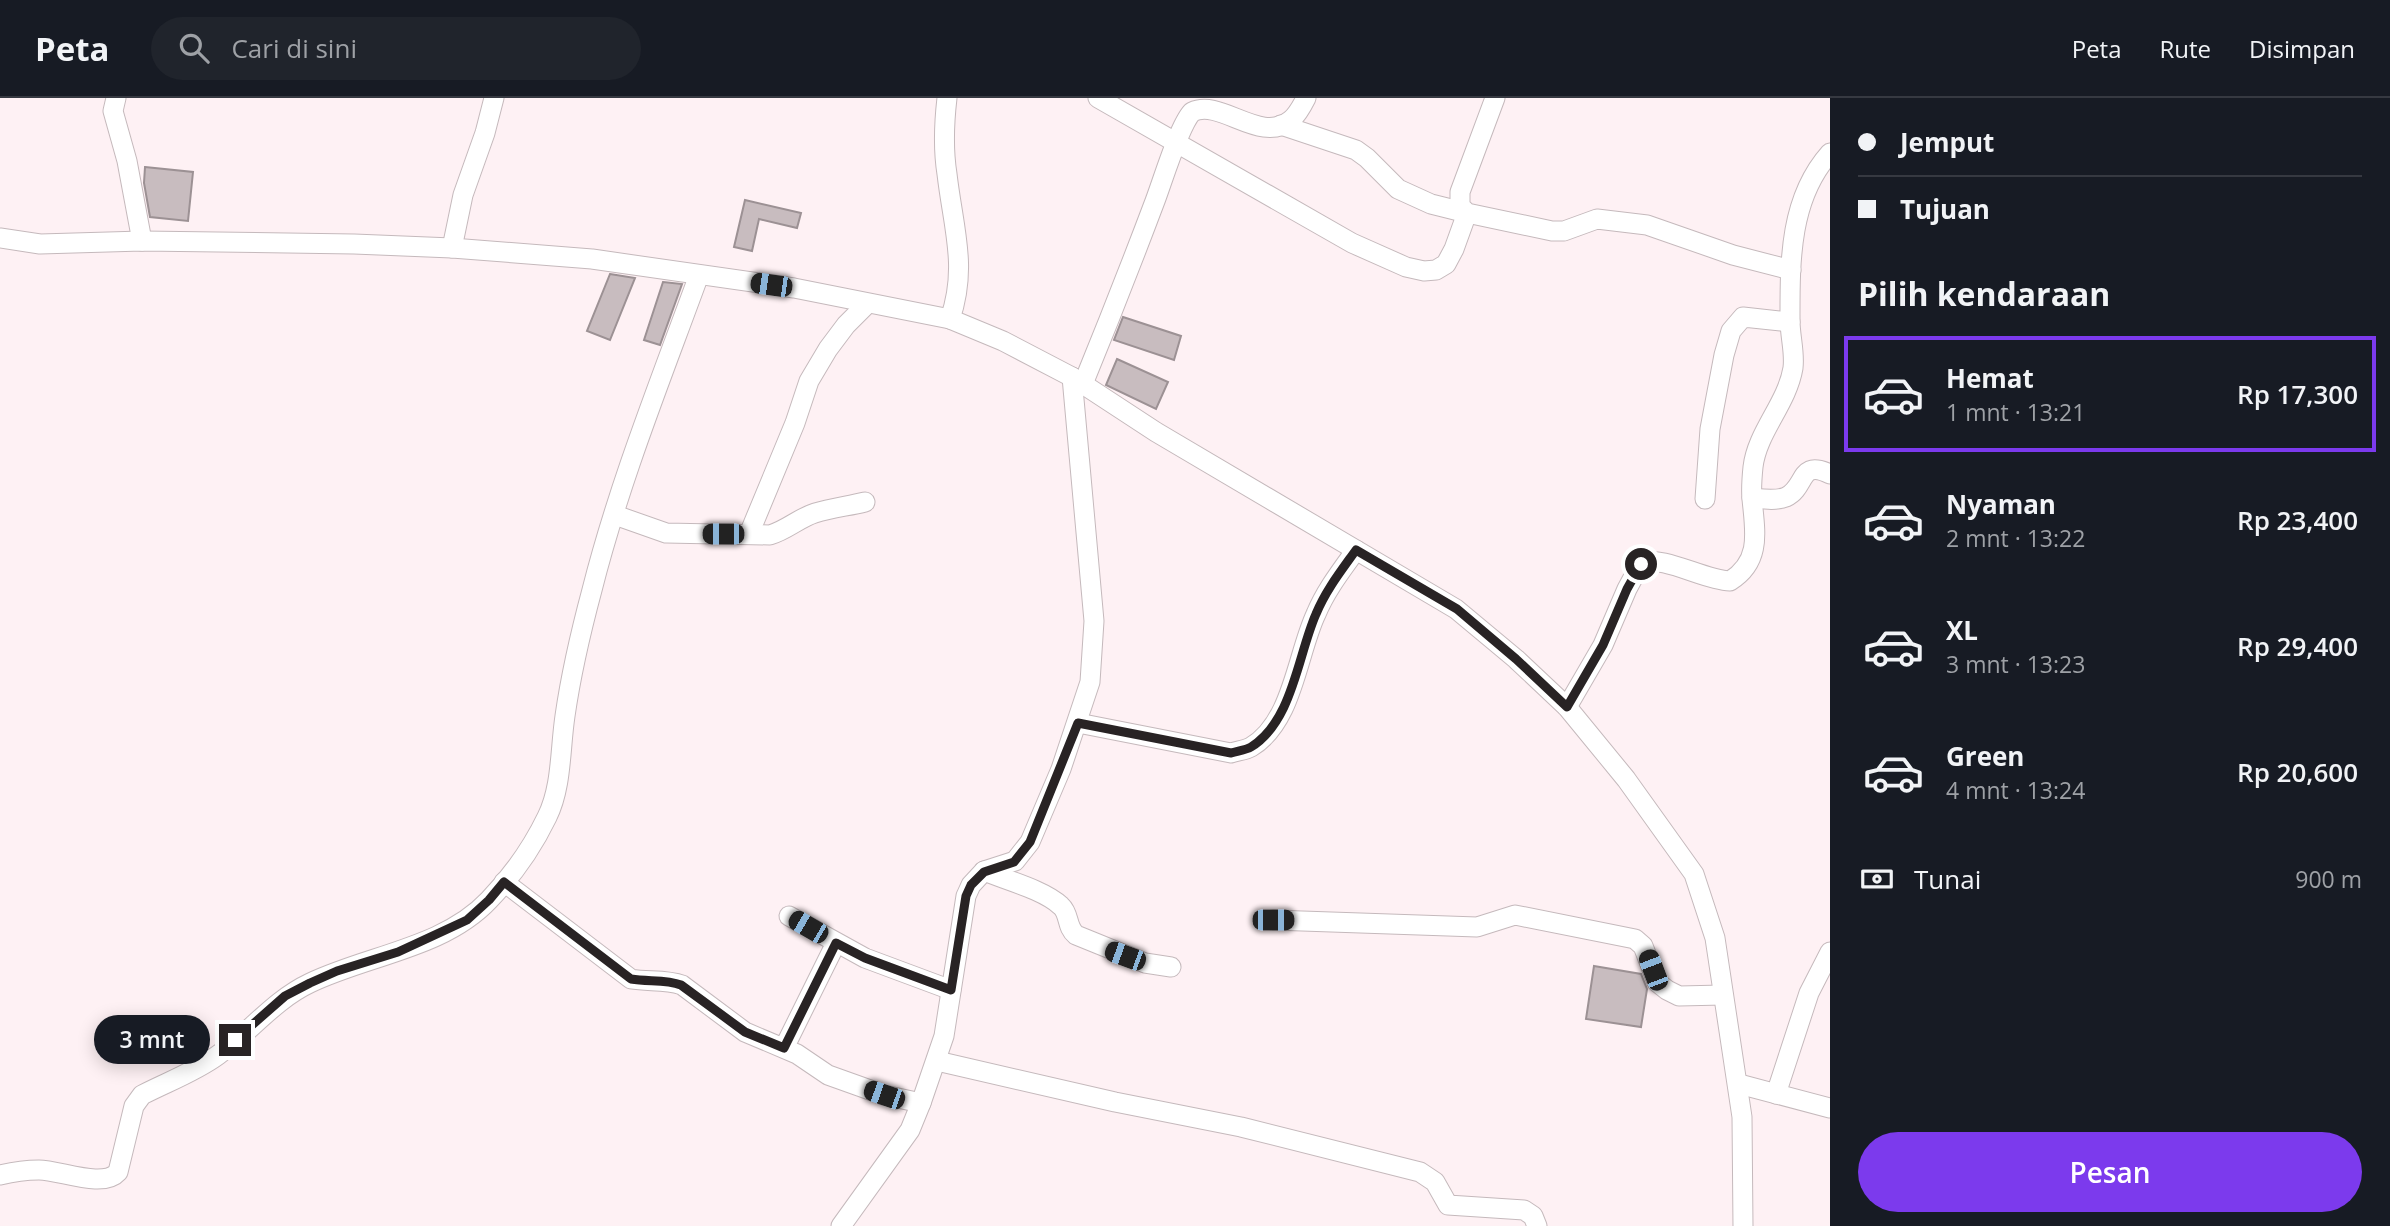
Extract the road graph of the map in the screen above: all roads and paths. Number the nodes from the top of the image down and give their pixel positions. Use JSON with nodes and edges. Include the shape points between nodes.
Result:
{"nodes":[{"id":1,"x":116,"y":98,"type":"edge"},
{"id":2,"x":494,"y":98,"type":"edge"},
{"id":3,"x":947,"y":98,"type":"edge"},
{"id":4,"x":1097,"y":98,"type":"edge"},
{"id":5,"x":1306,"y":98,"type":"edge"},
{"id":6,"x":1495,"y":98,"type":"edge"},
{"id":7,"x":1281,"y":125,"type":"junction"},
{"id":8,"x":1177,"y":143,"type":"junction"},
{"id":9,"x":1830,"y":153,"type":"edge"},
{"id":10,"x":1466,"y":213,"type":"junction"},
{"id":11,"x":0,"y":239,"type":"edge"},
{"id":12,"x":142,"y":241,"type":"junction"},
{"id":13,"x":452,"y":248,"type":"junction"},
{"id":14,"x":1791,"y":270,"type":"junction"},
{"id":15,"x":699,"y":275,"type":"junction"},
{"id":16,"x":867,"y":304,"type":"junction"},
{"id":17,"x":950,"y":319,"type":"junction"},
{"id":18,"x":1790,"y":322,"type":"junction"},
{"id":19,"x":1077,"y":381,"type":"junction"},
{"id":20,"x":1830,"y":474,"type":"edge"},
{"id":21,"x":1752,"y":498,"type":"junction"},
{"id":22,"x":1705,"y":499,"type":"dead end"},
{"id":23,"x":865,"y":502,"type":"dead end"},
{"id":24,"x":615,"y":515,"type":"junction"},
{"id":25,"x":748,"y":534,"type":"junction"},
{"id":26,"x":1356,"y":550,"type":"junction"},
{"id":27,"x":1567,"y":707,"type":"junction"},
{"id":28,"x":1078,"y":723,"type":"junction"},
{"id":29,"x":984,"y":872,"type":"junction"},
{"id":30,"x":504,"y":882,"type":"junction"},
{"id":31,"x":789,"y":916,"type":"dead end"},
{"id":32,"x":1273,"y":920,"type":"dead end"},
{"id":33,"x":836,"y":943,"type":"junction"},
{"id":34,"x":1830,"y":952,"type":"edge"},
{"id":35,"x":1171,"y":967,"type":"dead end"},
{"id":36,"x":951,"y":990,"type":"junction"},
{"id":37,"x":1723,"y":995,"type":"junction"},
{"id":38,"x":784,"y":1048,"type":"junction"},
{"id":39,"x":937,"y":1062,"type":"junction"},
{"id":40,"x":1739,"y":1084,"type":"junction"},
{"id":41,"x":1776,"y":1094,"type":"junction"},
{"id":42,"x":921,"y":1103,"type":"junction"},
{"id":43,"x":1830,"y":1108,"type":"edge"},
{"id":44,"x":0,"y":1175,"type":"edge"},
{"id":45,"x":841,"y":1226,"type":"edge"},
{"id":46,"x":1537,"y":1226,"type":"edge"},
{"id":47,"x":1743,"y":1226,"type":"edge"}],
"edges":[{"from":1,"to":12,"type":"street","via":[[113,111]]},
{"from":2,"to":13,"type":"street","via":[[463,195]]},
{"from":3,"to":17,"type":"street","via":[[944,148],[960,285]]},
{"from":4,"to":8,"type":"street"},
{"from":5,"to":7,"type":"street","via":[[1297,114]]},
{"from":6,"to":10,"type":"street","via":[[1460,192],[1460,206]]},
{"from":7,"to":8,"type":"street","via":[[1266,125],[1220,105],[1203,104],[1192,113]]},
{"from":7,"to":10,"type":"street","via":[[1356,150],[1398,189]]},
{"from":8,"to":10,"type":"street","via":[[1352,243],[1406,267],[1424,271],[1446,264]]},
{"from":8,"to":19,"type":"street","via":[[1129,270]]},
{"from":9,"to":14,"type":"street","via":[[1800,201]]},
{"from":10,"to":14,"type":"street","via":[[1552,231],[1597,219],[1647,225]]},
{"from":11,"to":12,"type":"street","via":[[40,244]]},
{"from":12,"to":13,"type":"street"},
{"from":13,"to":15,"type":"street","via":[[592,259]]},
{"from":14,"to":18,"type":"street"},
{"from":15,"to":16,"type":"street"},
{"from":15,"to":24,"type":"street"},
{"from":16,"to":17,"type":"street"},
{"from":16,"to":25,"type":"street","via":[[828,349],[809,381]]},
{"from":17,"to":19,"type":"street"},
{"from":18,"to":21,"type":"street","via":[[1793,369],[1756,454]]},
{"from":18,"to":22,"type":"street","via":[[1743,317],[1731,331],[1710,429]]},
{"from":19,"to":26,"type":"street"},
{"from":19,"to":28,"type":"street","via":[[1094,621],[1090,682]]},
{"from":20,"to":21,"type":"street","via":[[1811,470],[1788,496]]},
{"from":21,"to":27,"type":"street","via":[[1756,535],[1746,567],[1730,581],[1659,561],[1641,564]]},
{"from":23,"to":25,"type":"street","via":[[817,512],[770,535]]},
{"from":24,"to":25,"type":"street","via":[[666,533]]},
{"from":24,"to":30,"type":"street","via":[[586,617],[565,715],[555,793],[548,816]]},
{"from":26,"to":27,"type":"street","via":[[1457,609]]},
{"from":26,"to":28,"type":"street","via":[[1314,617],[1280,713],[1268,733],[1250,748],[1231,753]]},
{"from":27,"to":37,"type":"street","via":[[1694,873],[1716,938]]},
{"from":28,"to":29,"type":"street","via":[[1030,842],[1014,862]]},
{"from":29,"to":35,"type":"street","via":[[1049,897],[1065,910],[1069,929],[1076,935],[1145,964]]},
{"from":29,"to":36,"type":"street","via":[[966,896]]},
{"from":30,"to":38,"type":"street","via":[[631,979],[673,981],[745,1032]]},
{"from":30,"to":44,"type":"street","via":[[467,920],[285,996],[218,1055],[142,1095],[134,1107],[114,1176],[96,1180],[40,1170]]},
{"from":31,"to":33,"type":"street"},
{"from":32,"to":37,"type":"street","via":[[1463,927],[1516,915],[1635,939],[1643,946],[1657,982],[1667,990],[1679,996]]},
{"from":33,"to":36,"type":"street"},
{"from":33,"to":38,"type":"street"},
{"from":34,"to":41,"type":"street","via":[[1809,993]]},
{"from":36,"to":39,"type":"street"},
{"from":37,"to":40,"type":"street"},
{"from":38,"to":42,"type":"street","via":[[828,1075]]},
{"from":39,"to":42,"type":"street"},
{"from":39,"to":46,"type":"street","via":[[1241,1127],[1420,1172],[1435,1182],[1448,1205],[1524,1210]]},
{"from":40,"to":41,"type":"street"},
{"from":40,"to":47,"type":"street"},
{"from":41,"to":43,"type":"street"},
{"from":42,"to":45,"type":"street","via":[[910,1130]]}]}
